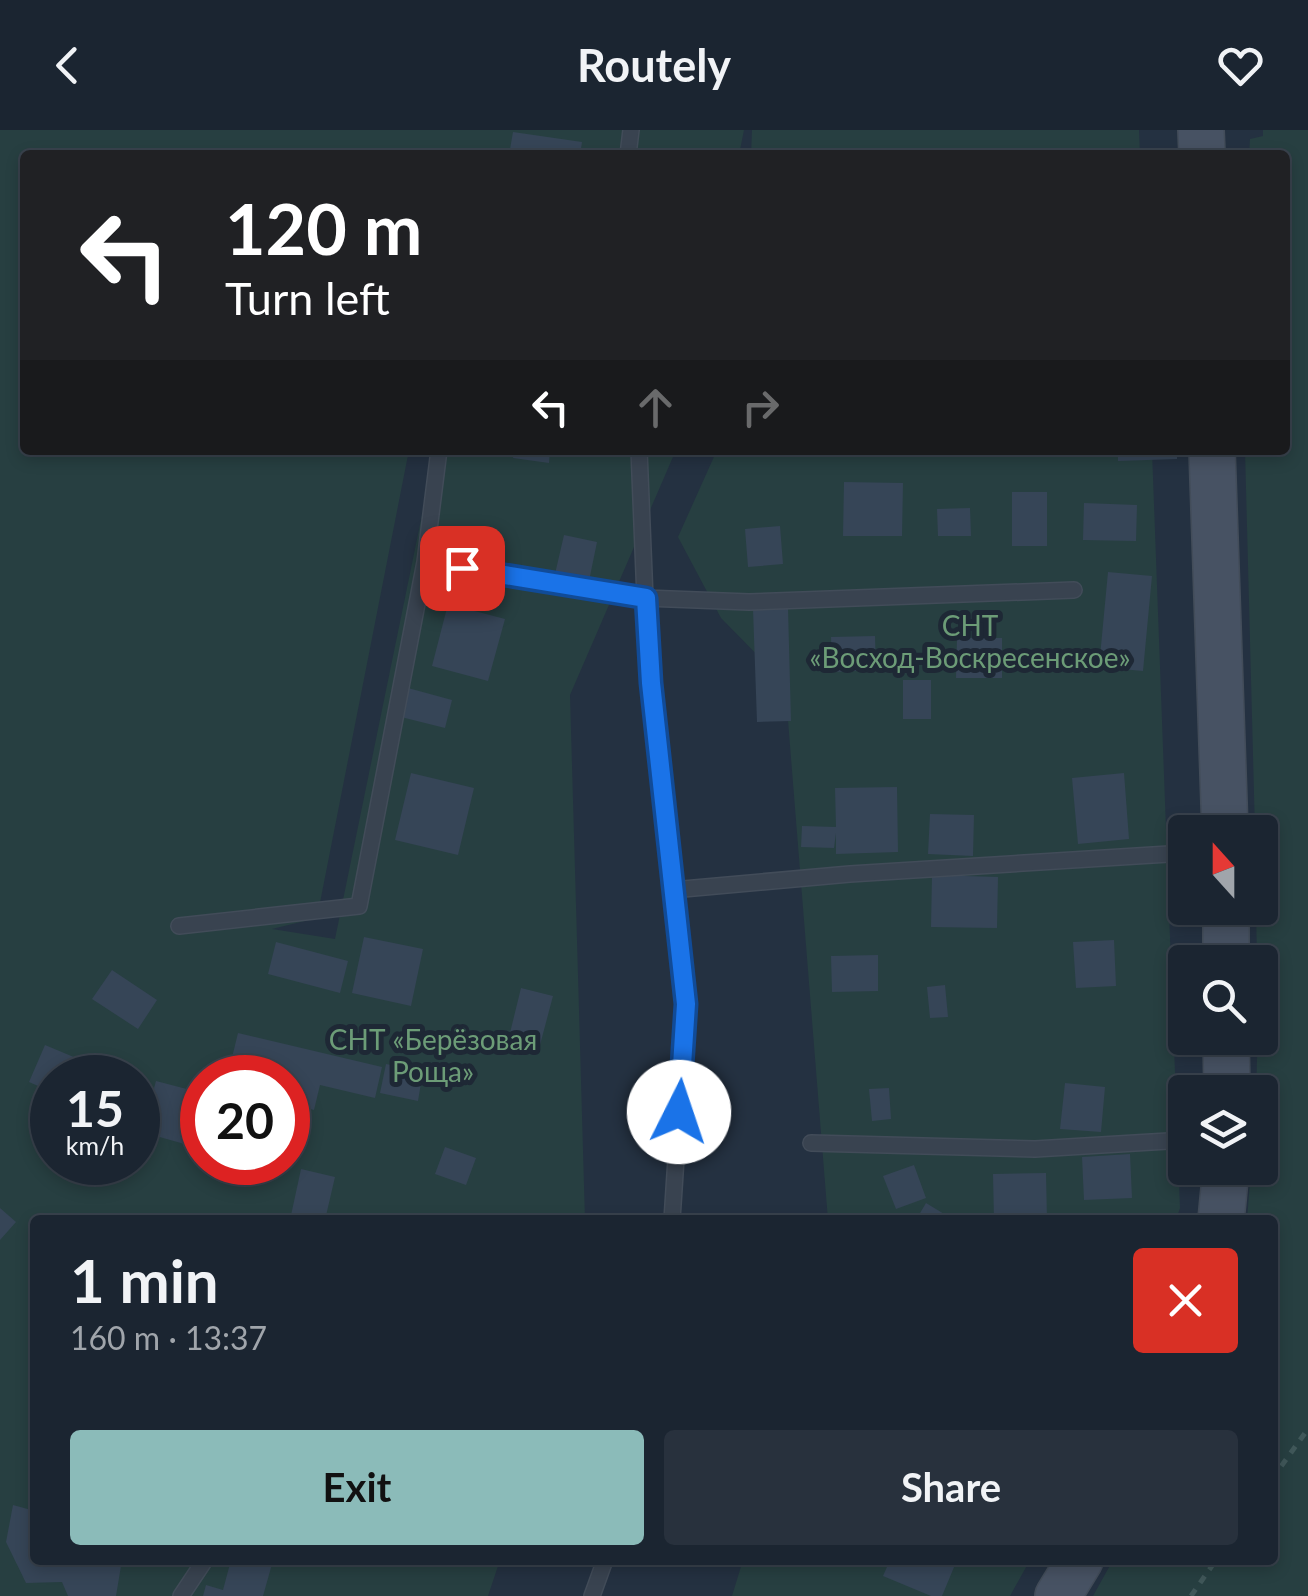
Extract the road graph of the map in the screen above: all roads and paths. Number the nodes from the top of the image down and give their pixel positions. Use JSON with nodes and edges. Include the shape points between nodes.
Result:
{"nodes":[{"id":1,"x":438,"y":455,"type":"edge"},
{"id":2,"x":640,"y":455,"type":"edge"},
{"id":3,"x":1212,"y":455,"type":"edge"},
{"id":4,"x":425,"y":562,"type":"junction"},
{"id":5,"x":1074,"y":590,"type":"dead end"},
{"id":6,"x":646,"y":598,"type":"junction"},
{"id":7,"x":1224,"y":815,"type":"edge"},
{"id":8,"x":1168,"y":853,"type":"edge"},
{"id":9,"x":672,"y":890,"type":"junction"},
{"id":10,"x":179,"y":926,"type":"dead end"},
{"id":11,"x":1168,"y":1141,"type":"edge"},
{"id":12,"x":811,"y":1143,"type":"dead end"},
{"id":13,"x":1224,"y":1185,"type":"edge"},
{"id":14,"x":672,"y":1215,"type":"edge"},
{"id":15,"x":1221,"y":1215,"type":"edge"},
{"id":16,"x":1308,"y":1428,"type":"edge"},
{"id":17,"x":1278,"y":1470,"type":"edge"},
{"id":18,"x":202,"y":1565,"type":"edge"},
{"id":19,"x":603,"y":1565,"type":"edge"},
{"id":20,"x":1077,"y":1565,"type":"edge"},
{"id":21,"x":1213,"y":1565,"type":"edge"},
{"id":22,"x":181,"y":1596,"type":"edge"},
{"id":23,"x":592,"y":1596,"type":"edge"},
{"id":24,"x":1058,"y":1596,"type":"edge"},
{"id":25,"x":1191,"y":1596,"type":"edge"}],
"edges":[{"from":1,"to":4,"type":"lane"},
{"from":2,"to":6,"type":"lane"},
{"from":3,"to":7,"type":"street"},
{"from":4,"to":6,"type":"lane"},
{"from":4,"to":10,"type":"lane","via":[[358,906]]},
{"from":5,"to":6,"type":"lane","via":[[750,602]]},
{"from":6,"to":9,"type":"lane"},
{"from":8,"to":9,"type":"lane"},
{"from":9,"to":14,"type":"lane","via":[[686,1004]]},
{"from":11,"to":12,"type":"lane","via":[[1035,1149]]},
{"from":13,"to":15,"type":"street"},
{"from":16,"to":17,"type":"path"},
{"from":18,"to":22,"type":"lane"},
{"from":19,"to":23,"type":"lane"},
{"from":20,"to":24,"type":"street"},
{"from":21,"to":25,"type":"path"}]}
